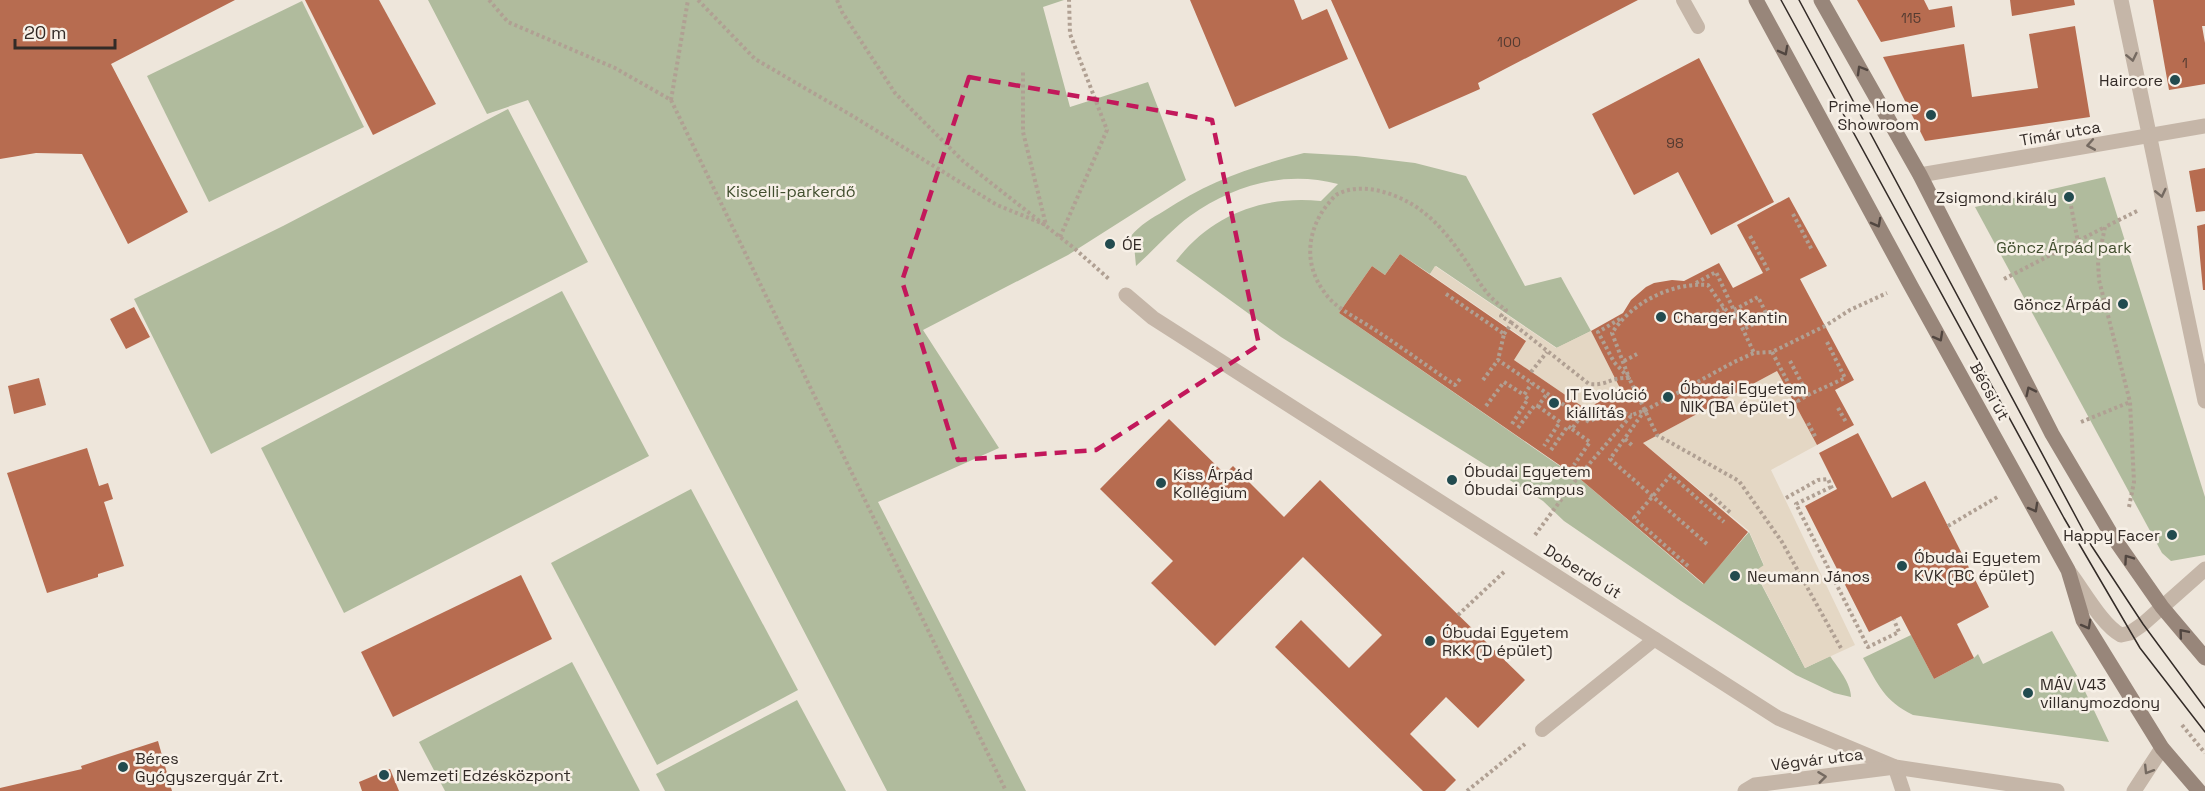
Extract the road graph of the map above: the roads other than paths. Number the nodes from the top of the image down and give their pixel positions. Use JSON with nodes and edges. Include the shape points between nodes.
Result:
{"nodes":[{"id":1,"x":1683,"y":0,"type":"edge"},
{"id":2,"x":1756,"y":0,"type":"edge"},
{"id":3,"x":1821,"y":0,"type":"edge"},
{"id":4,"x":2121,"y":0,"type":"edge"},
{"id":5,"x":1698,"y":27,"type":"dead end"},
{"id":6,"x":2205,"y":126,"type":"edge"},
{"id":7,"x":2148,"y":135,"type":"junction"},
{"id":8,"x":1920,"y":175,"type":"junction"},
{"id":9,"x":1126,"y":295,"type":"road end"},
{"id":10,"x":2205,"y":400,"type":"edge"},
{"id":11,"x":2205,"y":569,"type":"edge"},
{"id":12,"x":2068,"y":570,"type":"junction"},
{"id":13,"x":2162,"y":607,"type":"junction"},
{"id":14,"x":1655,"y":639,"type":"junction"},
{"id":15,"x":2205,"y":658,"type":"edge"},
{"id":16,"x":1542,"y":730,"type":"road end"},
{"id":17,"x":2162,"y":748,"type":"junction"},
{"id":18,"x":1895,"y":767,"type":"junction"},
{"id":19,"x":1745,"y":791,"type":"edge"},
{"id":20,"x":1903,"y":791,"type":"edge"},
{"id":21,"x":2057,"y":791,"type":"edge"},
{"id":22,"x":2134,"y":791,"type":"edge"},
{"id":23,"x":2199,"y":791,"type":"edge"}],
"edges":[{"from":1,"to":5,"type":"lane"},
{"from":2,"to":12,"type":"main road","name":"Bécsi út","one_way":true},
{"from":8,"to":3,"type":"main road","one_way":true},
{"from":4,"to":7,"type":"street","one_way":true},
{"from":6,"to":7,"type":"street","name":"Tímár utca"},
{"from":7,"to":8,"type":"street","name":"Tímár utca","one_way":true},
{"from":7,"to":10,"type":"street","one_way":true},
{"from":13,"to":8,"type":"main road","one_way":true,"via":[[2111,534],[2052,434]]},
{"from":9,"to":14,"type":"street","name":"Doberdó út","via":[[1153,318]]},
{"from":11,"to":13,"type":"street"},
{"from":12,"to":13,"type":"street","via":[[2100,614],[2121,635],[2130,633]]},
{"from":12,"to":17,"type":"main road","name":"Bécsi út","one_way":true,"via":[[2083,620]]},
{"from":15,"to":13,"type":"main road","one_way":true},
{"from":14,"to":16,"type":"lane"},
{"from":14,"to":18,"type":"street","name":"Doberdó út","via":[[1778,718]]},
{"from":17,"to":22,"type":"street","one_way":true},
{"from":17,"to":23,"type":"main road","name":"Bécsi út"},
{"from":19,"to":18,"type":"street","name":"Végvár utca","one_way":true,"via":[[1755,785]]},
{"from":18,"to":20,"type":"street"},
{"from":18,"to":21,"type":"street","name":"Doberdó út"}]}
